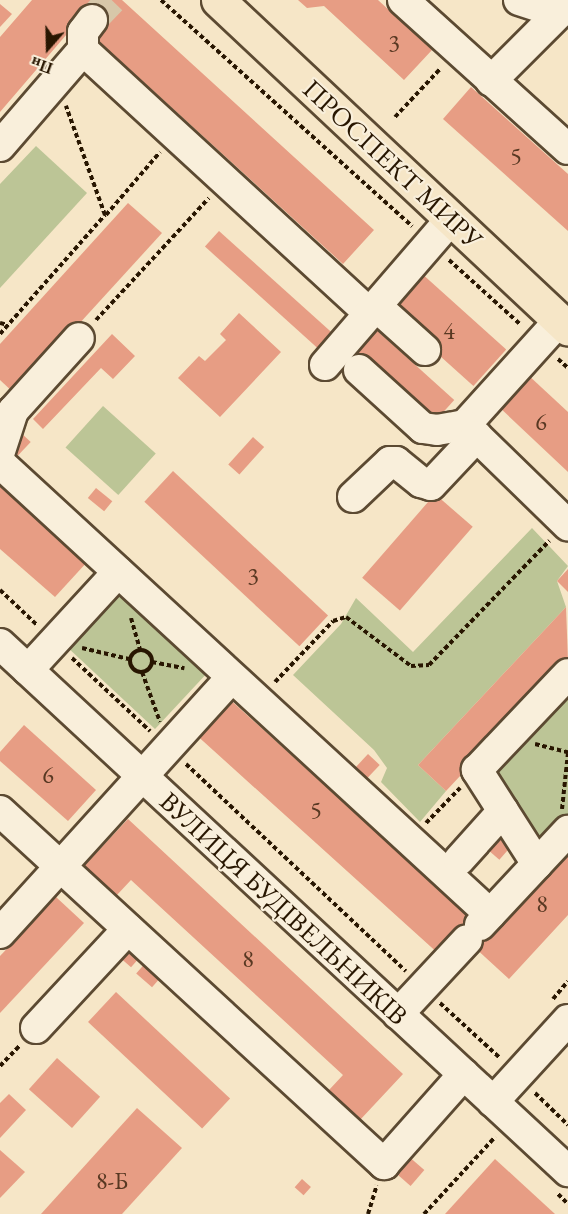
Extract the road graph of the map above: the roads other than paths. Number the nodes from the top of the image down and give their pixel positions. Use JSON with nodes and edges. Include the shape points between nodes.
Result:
{"nodes":[{"id":1,"x":218,"y":0,"type":"edge"},
{"id":2,"x":403,"y":0,"type":"edge"},
{"id":3,"x":519,"y":0,"type":"edge"},
{"id":4,"x":564,"y":9,"type":"edge"},
{"id":5,"x":92,"y":20,"type":"tunnel mouth"},
{"id":6,"x":83,"y":50,"type":"junction"},
{"id":7,"x":491,"y":81,"type":"junction"},
{"id":8,"x":0,"y":146,"type":"edge"},
{"id":9,"x":568,"y":149,"type":"edge"},
{"id":10,"x":441,"y":231,"type":"junction"},
{"id":11,"x":373,"y":309,"type":"junction"},
{"id":12,"x":556,"y":330,"type":"edge"},
{"id":13,"x":79,"y":338,"type":"road end"},
{"id":14,"x":425,"y":350,"type":"dead end"},
{"id":15,"x":326,"y":364,"type":"dead end"},
{"id":16,"x":359,"y":370,"type":"dead end"},
{"id":17,"x":471,"y":431,"type":"junction"},
{"id":18,"x":0,"y":451,"type":"edge"},
{"id":19,"x":0,"y":463,"type":"edge"},
{"id":20,"x":352,"y":497,"type":"dead end"},
{"id":21,"x":567,"y":524,"type":"edge"},
{"id":22,"x":118,"y":572,"type":"junction"},
{"id":23,"x":11,"y":663,"type":"edge"},
{"id":24,"x":568,"y":674,"type":"edge"},
{"id":25,"x":232,"y":677,"type":"junction"},
{"id":26,"x":144,"y":777,"type":"junction"},
{"id":27,"x":0,"y":811,"type":"edge"},
{"id":28,"x":503,"y":811,"type":"junction"},
{"id":29,"x":564,"y":836,"type":"edge"},
{"id":30,"x":459,"y":860,"type":"dead end"},
{"id":31,"x":537,"y":864,"type":"junction"},
{"id":32,"x":60,"y":868,"type":"junction"},
{"id":33,"x":479,"y":926,"type":"junction"},
{"id":34,"x":128,"y":929,"type":"junction"},
{"id":35,"x":0,"y":933,"type":"edge"},
{"id":36,"x":398,"y":1014,"type":"junction"},
{"id":37,"x":557,"y":1014,"type":"edge"},
{"id":38,"x":36,"y":1028,"type":"dead end"},
{"id":39,"x":464,"y":1074,"type":"junction"},
{"id":40,"x":494,"y":1102,"type":"junction"},
{"id":41,"x":568,"y":1171,"type":"edge"}],
"edges":[{"from":1,"to":10,"type":"main road","name":"ПРОСПЕКТ МИРУ"},
{"from":2,"to":7,"type":"street"},
{"from":3,"to":4,"type":"street"},
{"from":4,"to":7,"type":"street"},
{"from":5,"to":6,"type":"street","via":[[83,32]]},
{"from":6,"to":8,"type":"street"},
{"from":6,"to":11,"type":"street"},
{"from":7,"to":9,"type":"street"},
{"from":10,"to":11,"type":"street"},
{"from":10,"to":12,"type":"main road","name":"ПРОСПЕКТ МИРУ"},
{"from":11,"to":14,"type":"street"},
{"from":11,"to":15,"type":"street"},
{"from":12,"to":17,"type":"street"},
{"from":13,"to":18,"type":"street","via":[[13,411]]},
{"from":16,"to":17,"type":"street","via":[[423,428]]},
{"from":17,"to":20,"type":"street","via":[[431,484],[421,482],[402,465],[390,462]]},
{"from":17,"to":21,"type":"street"},
{"from":19,"to":22,"type":"street"},
{"from":22,"to":23,"type":"street","via":[[54,641]]},
{"from":22,"to":25,"type":"street"},
{"from":23,"to":26,"type":"street","name":"ВУЛИЦЯ БУДІВЕЛЬНИКІВ"},
{"from":24,"to":28,"type":"street","via":[[477,770]]},
{"from":25,"to":26,"type":"street"},
{"from":25,"to":33,"type":"street","via":[[410,840]]},
{"from":26,"to":32,"type":"street"},
{"from":26,"to":36,"type":"street","name":"ВУЛИЦЯ БУДІВЕЛЬНИКІВ"},
{"from":27,"to":32,"type":"street"},
{"from":28,"to":30,"type":"street"},
{"from":28,"to":31,"type":"street"},
{"from":29,"to":31,"type":"street"},
{"from":31,"to":33,"type":"street"},
{"from":32,"to":34,"type":"street"},
{"from":32,"to":35,"type":"street"},
{"from":33,"to":36,"type":"street"},
{"from":34,"to":38,"type":"street"},
{"from":34,"to":39,"type":"street","via":[[384,1164]]},
{"from":36,"to":39,"type":"street","name":"ВУЛИЦЯ БУДІВЕЛЬНИКІВ"},
{"from":37,"to":40,"type":"street"},
{"from":39,"to":40,"type":"street","name":"ВУЛИЦЯ БУДІВЕЛЬНИКІВ"},
{"from":40,"to":41,"type":"street","name":"ВУЛИЦЯ БУДІВЕЛЬНИКІВ"}]}
